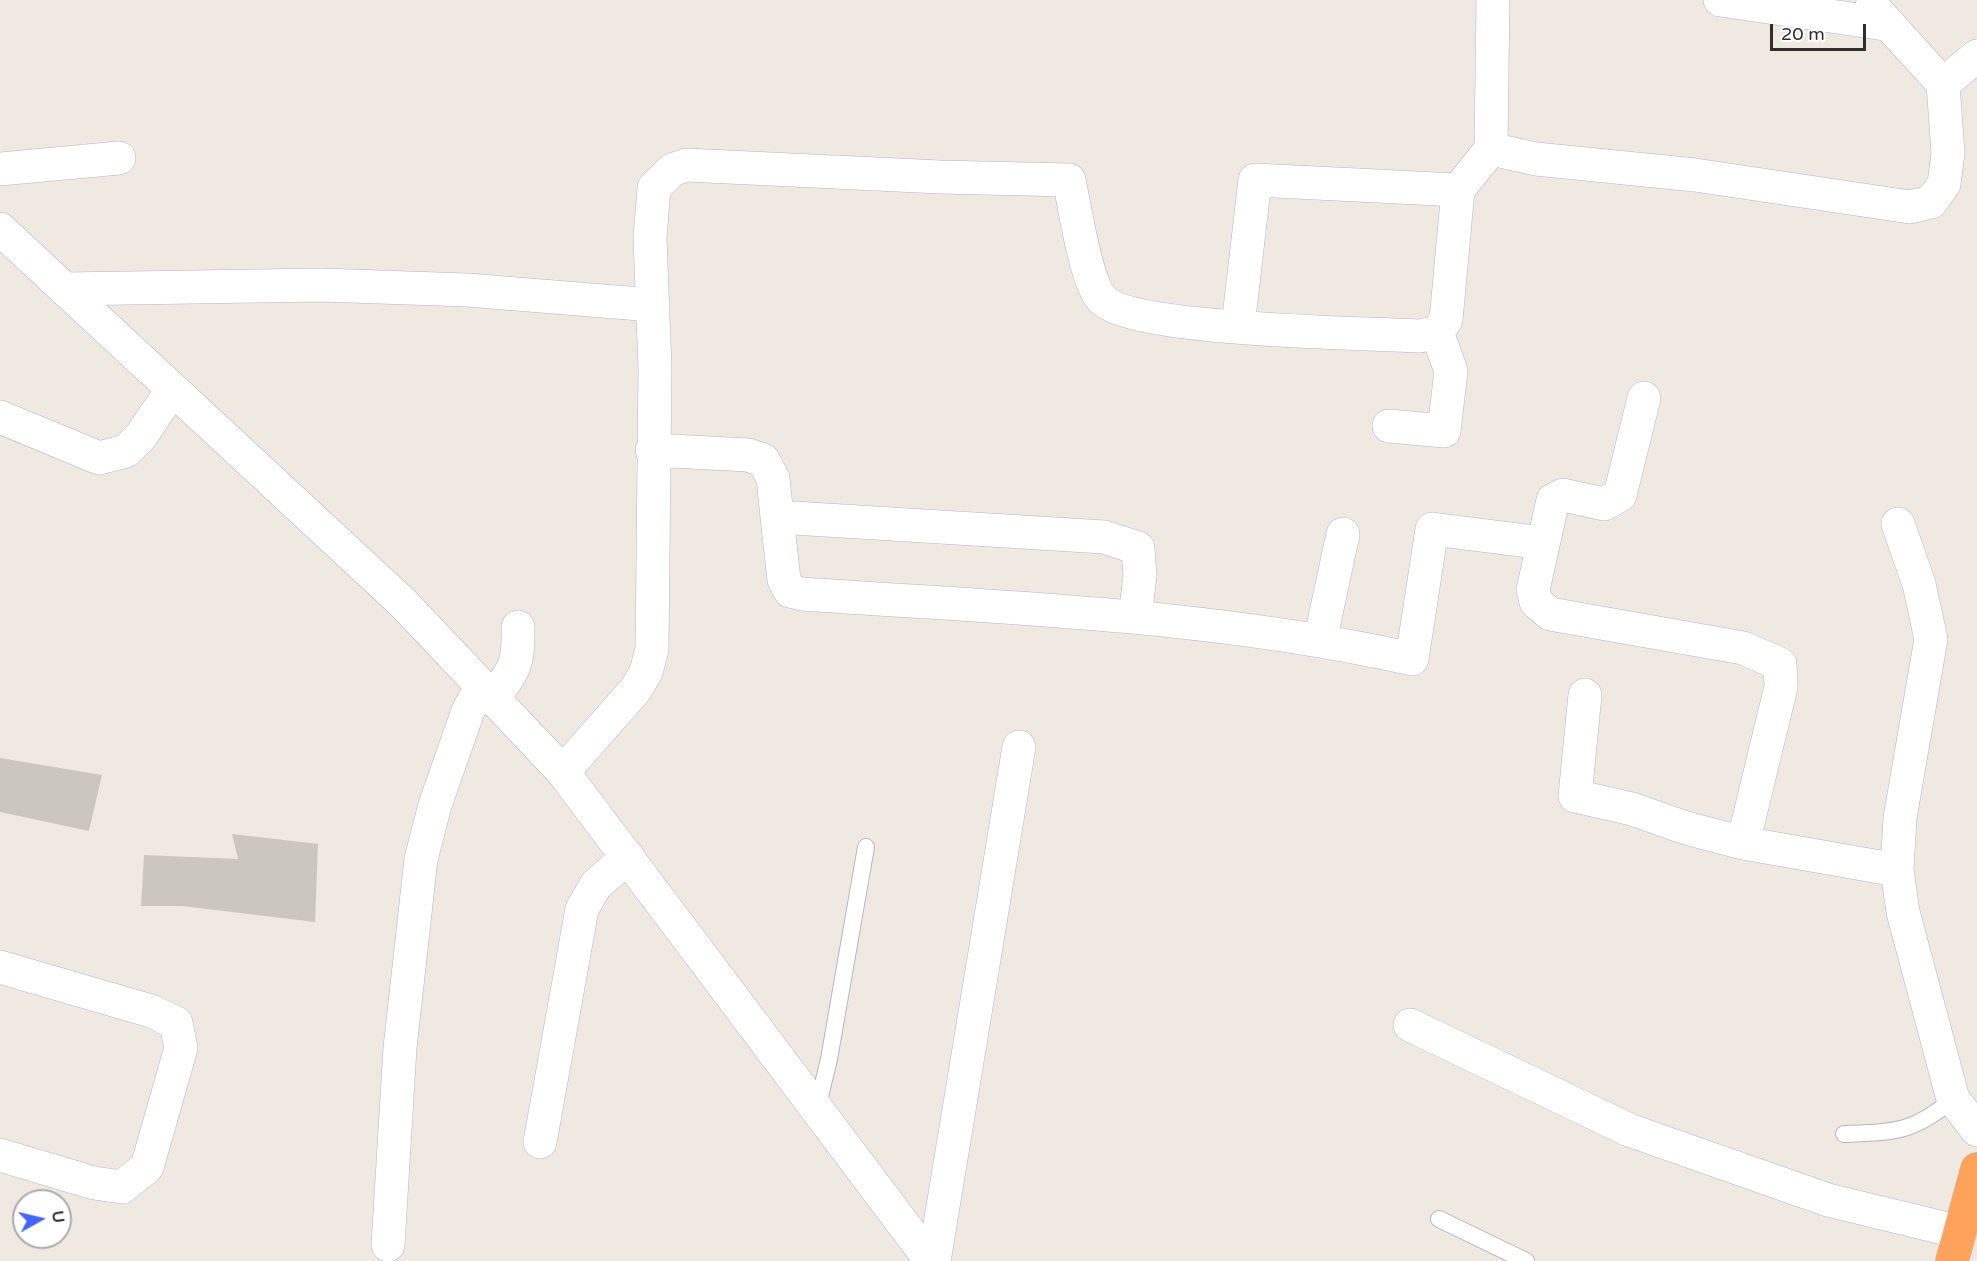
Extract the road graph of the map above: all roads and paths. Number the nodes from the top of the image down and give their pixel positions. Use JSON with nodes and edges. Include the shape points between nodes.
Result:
{"nodes":[{"id":1,"x":1493,"y":0,"type":"edge"},
{"id":2,"x":1720,"y":0,"type":"edge"},
{"id":3,"x":1877,"y":12,"type":"edge"},
{"id":4,"x":1977,"y":56,"type":"edge"},
{"id":5,"x":1942,"y":84,"type":"junction"},
{"id":6,"x":1491,"y":149,"type":"junction"},
{"id":7,"x":119,"y":158,"type":"dead end"},
{"id":8,"x":0,"y":169,"type":"edge"},
{"id":9,"x":1458,"y":190,"type":"junction"},
{"id":10,"x":0,"y":229,"type":"edge"},
{"id":11,"x":64,"y":289,"type":"junction"},
{"id":12,"x":653,"y":305,"type":"junction"},
{"id":13,"x":1238,"y":326,"type":"junction"},
{"id":14,"x":1437,"y":332,"type":"junction"},
{"id":15,"x":172,"y":390,"type":"junction"},
{"id":16,"x":1644,"y":398,"type":"dead end"},
{"id":17,"x":0,"y":417,"type":"edge"},
{"id":18,"x":1389,"y":426,"type":"dead end"},
{"id":19,"x":652,"y":450,"type":"junction"},
{"id":20,"x":777,"y":517,"type":"junction"},
{"id":21,"x":1898,"y":524,"type":"dead end"},
{"id":22,"x":1343,"y":534,"type":"dead end"},
{"id":23,"x":1543,"y":543,"type":"junction"},
{"id":24,"x":1135,"y":617,"type":"junction"},
{"id":25,"x":518,"y":627,"type":"dead end"},
{"id":26,"x":1320,"y":641,"type":"junction"},
{"id":27,"x":487,"y":692,"type":"junction"},
{"id":28,"x":1585,"y":694,"type":"dead end"},
{"id":29,"x":1019,"y":747,"type":"dead end"},
{"id":30,"x":563,"y":772,"type":"junction"},
{"id":31,"x":1743,"y":843,"type":"junction"},
{"id":32,"x":866,"y":847,"type":"dead end"},
{"id":33,"x":628,"y":857,"type":"junction"},
{"id":34,"x":1897,"y":870,"type":"junction"},
{"id":35,"x":0,"y":967,"type":"edge"},
{"id":36,"x":1410,"y":1025,"type":"dead end"},
{"id":37,"x":1953,"y":1099,"type":"junction"},
{"id":38,"x":817,"y":1110,"type":"junction"},
{"id":39,"x":1977,"y":1130,"type":"edge"},
{"id":40,"x":1844,"y":1134,"type":"dead end"},
{"id":41,"x":540,"y":1142,"type":"dead end"},
{"id":42,"x":0,"y":1155,"type":"edge"},
{"id":43,"x":1975,"y":1186,"type":"edge"},
{"id":44,"x":1439,"y":1220,"type":"dead end"},
{"id":45,"x":388,"y":1245,"type":"dead end"},
{"id":46,"x":1956,"y":1246,"type":"edge"},
{"id":47,"x":933,"y":1261,"type":"edge"},
{"id":48,"x":1526,"y":1261,"type":"edge"}],
"edges":[{"from":1,"to":6,"type":"street"},
{"from":2,"to":3,"type":"street"},
{"from":3,"to":5,"type":"street"},
{"from":4,"to":5,"type":"street"},
{"from":5,"to":6,"type":"street","via":[[1948,153],[1944,184],[1931,202],[1910,207],[1695,175],[1536,159]]},
{"from":6,"to":9,"type":"street"},
{"from":7,"to":8,"type":"street"},
{"from":9,"to":13,"type":"street","via":[[1255,180]]},
{"from":9,"to":14,"type":"street","via":[[1446,320]]},
{"from":10,"to":11,"type":"street"},
{"from":11,"to":12,"type":"street","via":[[321,285],[466,290]]},
{"from":11,"to":15,"type":"street"},
{"from":12,"to":13,"type":"street","via":[[650,237],[654,188],[672,170],[686,165],[1069,180],[1093,281],[1102,300],[1125,311],[1179,323]]},
{"from":12,"to":19,"type":"street"},
{"from":13,"to":14,"type":"street","via":[[1420,336]]},
{"from":14,"to":18,"type":"street","via":[[1451,371],[1444,431]]},
{"from":15,"to":17,"type":"street","via":[[126,451],[99,458]]},
{"from":15,"to":27,"type":"street","via":[[403,603]]},
{"from":16,"to":23,"type":"street","via":[[1620,495],[1604,504],[1563,495],[1553,500]]},
{"from":19,"to":20,"type":"street","via":[[748,455],[763,460],[773,478]]},
{"from":19,"to":30,"type":"street","via":[[652,649],[646,672],[611,721]]},
{"from":20,"to":24,"type":"street","via":[[784,580],[790,591]]},
{"from":20,"to":24,"type":"street","via":[[1092,536],[1124,542],[1138,548],[1141,561]]},
{"from":21,"to":34,"type":"street","via":[[1919,584],[1931,639],[1900,818]]},
{"from":22,"to":26,"type":"street"},
{"from":23,"to":26,"type":"street","via":[[1432,529],[1412,659]]},
{"from":23,"to":31,"type":"street","via":[[1533,590],[1536,603],[1551,614],[1743,648],[1780,664],[1781,687]]},
{"from":24,"to":26,"type":"street","via":[[1251,629]]},
{"from":25,"to":27,"type":"street","via":[[519,656],[512,673]]},
{"from":27,"to":30,"type":"street"},
{"from":27,"to":45,"type":"street","via":[[468,711],[435,805],[421,859],[400,1048]]},
{"from":28,"to":31,"type":"street","via":[[1575,796]]},
{"from":29,"to":47,"type":"street"},
{"from":30,"to":33,"type":"street"},
{"from":31,"to":34,"type":"street"},
{"from":32,"to":38,"type":"lane"},
{"from":33,"to":38,"type":"street"},
{"from":33,"to":41,"type":"street","via":[[596,885],[582,909]]},
{"from":34,"to":37,"type":"street","via":[[1903,912]]},
{"from":35,"to":42,"type":"street","via":[[151,1011],[176,1023],[181,1048],[147,1167],[122,1187],[94,1183]]},
{"from":36,"to":46,"type":"street","via":[[1629,1130]]},
{"from":37,"to":39,"type":"street"},
{"from":37,"to":40,"type":"lane","via":[[1932,1117],[1897,1132]]},
{"from":38,"to":47,"type":"street"},
{"from":43,"to":46,"type":"highway"},
{"from":44,"to":48,"type":"lane"}]}
